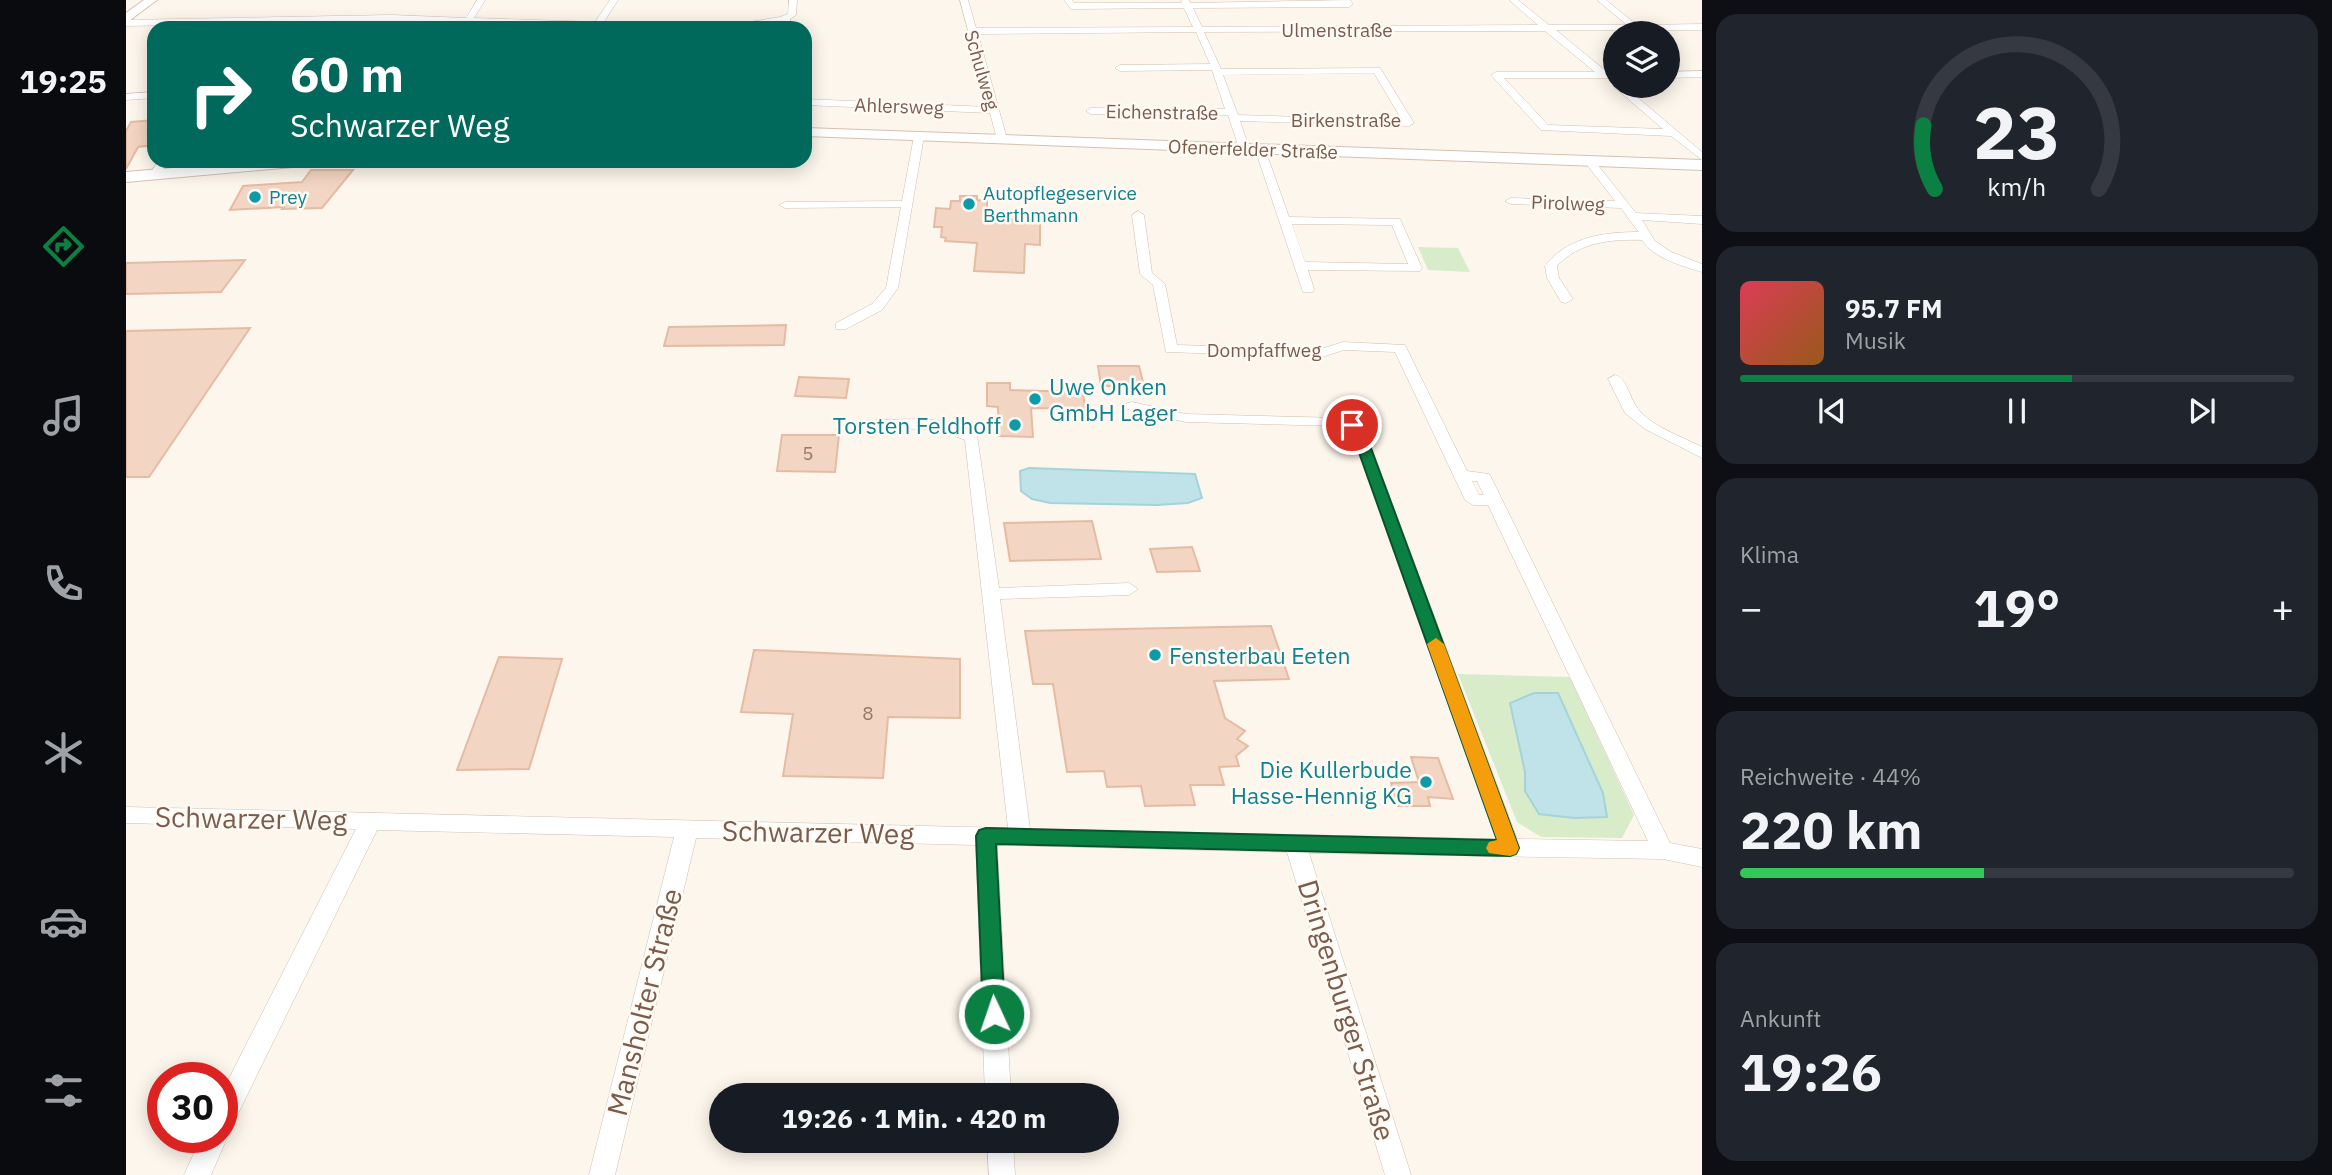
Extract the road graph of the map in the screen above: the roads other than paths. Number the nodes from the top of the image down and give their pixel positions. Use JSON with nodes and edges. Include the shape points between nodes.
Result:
{"nodes":[{"id":1,"x":150,"y":0,"type":"edge"},
{"id":2,"x":481,"y":0,"type":"edge"},
{"id":3,"x":614,"y":0,"type":"edge"},
{"id":4,"x":793,"y":0,"type":"edge"},
{"id":5,"x":964,"y":0,"type":"edge"},
{"id":6,"x":1068,"y":0,"type":"edge"},
{"id":7,"x":1346,"y":0,"type":"edge"},
{"id":8,"x":1513,"y":0,"type":"edge"},
{"id":9,"x":1601,"y":0,"type":"edge"},
{"id":10,"x":1187,"y":3,"type":"edge"},
{"id":11,"x":782,"y":19,"type":"junction"},
{"id":12,"x":469,"y":20,"type":"junction"},
{"id":13,"x":126,"y":21,"type":"edge"},
{"id":14,"x":147,"y":21,"type":"edge"},
{"id":15,"x":457,"y":21,"type":"edge"},
{"id":16,"x":501,"y":21,"type":"edge"},
{"id":17,"x":600,"y":21,"type":"edge"},
{"id":18,"x":768,"y":21,"type":"edge"},
{"id":19,"x":786,"y":21,"type":"edge"},
{"id":20,"x":1627,"y":21,"type":"edge"},
{"id":21,"x":1680,"y":27,"type":"edge"},
{"id":22,"x":1702,"y":27,"type":"edge"},
{"id":23,"x":1603,"y":28,"type":"edge"},
{"id":24,"x":1547,"y":29,"type":"junction"},
{"id":25,"x":1200,"y":31,"type":"junction"},
{"id":26,"x":972,"y":32,"type":"junction"},
{"id":27,"x":1688,"y":66,"type":"dead end"},
{"id":28,"x":1120,"y":68,"type":"dead end"},
{"id":29,"x":1217,"y":70,"type":"junction"},
{"id":30,"x":1603,"y":70,"type":"edge"},
{"id":31,"x":1603,"y":75,"type":"edge"},
{"id":32,"x":1680,"y":75,"type":"edge"},
{"id":33,"x":1701,"y":75,"type":"edge"},
{"id":34,"x":147,"y":96,"type":"edge"},
{"id":35,"x":126,"y":97,"type":"edge"},
{"id":36,"x":1632,"y":98,"type":"edge"},
{"id":37,"x":812,"y":102,"type":"edge"},
{"id":38,"x":993,"y":110,"type":"junction"},
{"id":39,"x":1091,"y":111,"type":"dead end"},
{"id":40,"x":1234,"y":115,"type":"junction"},
{"id":41,"x":812,"y":132,"type":"edge"},
{"id":42,"x":1674,"y":133,"type":"junction"},
{"id":43,"x":919,"y":136,"type":"junction"},
{"id":44,"x":1002,"y":139,"type":"junction"},
{"id":45,"x":1252,"y":149,"type":"junction"},
{"id":46,"x":1702,"y":157,"type":"edge"},
{"id":47,"x":1589,"y":161,"type":"junction"},
{"id":48,"x":1702,"y":165,"type":"edge"},
{"id":49,"x":157,"y":168,"type":"edge"},
{"id":50,"x":126,"y":177,"type":"edge"},
{"id":51,"x":1511,"y":201,"type":"dead end"},
{"id":52,"x":905,"y":204,"type":"junction"},
{"id":53,"x":785,"y":205,"type":"dead end"},
{"id":54,"x":1629,"y":210,"type":"junction"},
{"id":55,"x":1138,"y":215,"type":"dead end"},
{"id":56,"x":1702,"y":219,"type":"edge"},
{"id":57,"x":1286,"y":220,"type":"junction"},
{"id":58,"x":1646,"y":236,"type":"junction"},
{"id":59,"x":1300,"y":266,"type":"junction"},
{"id":60,"x":1702,"y":268,"type":"edge"},
{"id":61,"x":1308,"y":289,"type":"dead end"},
{"id":62,"x":1566,"y":299,"type":"dead end"},
{"id":63,"x":841,"y":326,"type":"dead end"},
{"id":64,"x":1615,"y":379,"type":"dead end"},
{"id":65,"x":1132,"y":406,"type":"dead end"},
{"id":66,"x":876,"y":424,"type":"dead end"},
{"id":67,"x":1702,"y":453,"type":"edge"},
{"id":68,"x":1129,"y":589,"type":"dead end"},
{"id":69,"x":990,"y":594,"type":"junction"},
{"id":70,"x":126,"y":815,"type":"edge"},
{"id":71,"x":371,"y":821,"type":"junction"},
{"id":72,"x":687,"y":829,"type":"junction"},
{"id":73,"x":986,"y":836,"type":"junction"},
{"id":74,"x":1020,"y":837,"type":"junction"},
{"id":75,"x":1296,"y":844,"type":"junction"},
{"id":76,"x":1510,"y":848,"type":"junction"},
{"id":77,"x":1663,"y":850,"type":"junction"},
{"id":78,"x":1700,"y":863,"type":"edge"},
{"id":79,"x":997,"y":1083,"type":"edge"},
{"id":80,"x":238,"y":1087,"type":"edge"},
{"id":81,"x":207,"y":1153,"type":"edge"},
{"id":82,"x":1001,"y":1153,"type":"edge"},
{"id":83,"x":197,"y":1175,"type":"edge"},
{"id":84,"x":602,"y":1175,"type":"edge"},
{"id":85,"x":1002,"y":1175,"type":"edge"},
{"id":86,"x":1398,"y":1175,"type":"edge"}],
"edges":[{"from":1,"to":13,"type":"street"},
{"from":2,"to":12,"type":"street"},
{"from":3,"to":17,"type":"street"},
{"from":4,"to":11,"type":"street","via":[[792,15]]},
{"from":5,"to":26,"type":"street","name":"Schulweg"},
{"from":6,"to":10,"type":"street","via":[[1071,6]]},
{"from":7,"to":10,"type":"street","via":[[1349,4]]},
{"from":8,"to":24,"type":"street"},
{"from":9,"to":20,"type":"street"},
{"from":10,"to":25,"type":"street"},
{"from":11,"to":18,"type":"street"},
{"from":11,"to":19,"type":"street"},
{"from":12,"to":15,"type":"street"},
{"from":12,"to":16,"type":"street"},
{"from":13,"to":14,"type":"street"},
{"from":21,"to":22,"type":"street","name":"Ulmenstraße"},
{"from":23,"to":24,"type":"street","name":"Ulmenstraße"},
{"from":24,"to":25,"type":"street","name":"Ulmenstraße"},
{"from":24,"to":30,"type":"street"},
{"from":25,"to":26,"type":"street","name":"Ulmenstraße"},
{"from":25,"to":29,"type":"street"},
{"from":26,"to":38,"type":"street","name":"Schulweg"},
{"from":27,"to":33,"type":"street"},
{"from":28,"to":29,"type":"street"},
{"from":29,"to":40,"type":"street"},
{"from":29,"to":40,"type":"street","name":"Birkenstraße","via":[[1377,70],[1409,123]]},
{"from":31,"to":42,"type":"street","via":[[1496,75],[1545,128]]},
{"from":32,"to":33,"type":"street"},
{"from":34,"to":35,"type":"street"},
{"from":36,"to":42,"type":"street"},
{"from":37,"to":38,"type":"street","name":"Ahlersweg"},
{"from":38,"to":44,"type":"street","name":"Schulweg"},
{"from":39,"to":40,"type":"street","name":"Eichenstraße"},
{"from":40,"to":45,"type":"street"},
{"from":41,"to":43,"type":"street","name":"Ofenerfelder Straße"},
{"from":42,"to":46,"type":"street"},
{"from":43,"to":44,"type":"street","name":"Ofenerfelder Straße"},
{"from":43,"to":52,"type":"street"},
{"from":44,"to":45,"type":"street","name":"Ofenerfelder Straße"},
{"from":45,"to":47,"type":"street","name":"Ofenerfelder Straße"},
{"from":45,"to":57,"type":"street"},
{"from":47,"to":48,"type":"street","name":"Ofenerfelder Straße"},
{"from":47,"to":54,"type":"street"},
{"from":49,"to":50,"type":"street"},
{"from":51,"to":54,"type":"street","name":"Pirolweg"},
{"from":52,"to":53,"type":"street"},
{"from":52,"to":63,"type":"street","via":[[892,288],[877,307]]},
{"from":54,"to":56,"type":"street","name":"Pirolweg"},
{"from":54,"to":58,"type":"street"},
{"from":55,"to":77,"type":"street","name":"Dompfaffweg","via":[[1146,274],[1159,285],[1171,349],[1322,353],[1343,346],[1400,348],[1473,500],[1494,500]]},
{"from":57,"to":59,"type":"street"},
{"from":57,"to":59,"type":"street","via":[[1396,222],[1416,268]]},
{"from":58,"to":60,"type":"street","via":[[1657,249]]},
{"from":58,"to":62,"type":"street","via":[[1600,240],[1559,254],[1551,266]]},
{"from":59,"to":61,"type":"street"},
{"from":64,"to":67,"type":"street","via":[[1630,410],[1660,432]]},
{"from":65,"to":76,"type":"street","via":[[1186,418],[1339,422],[1359,432]]},
{"from":66,"to":69,"type":"street","via":[[948,426],[964,430],[971,438]]},
{"from":68,"to":69,"type":"street"},
{"from":69,"to":74,"type":"street"},
{"from":70,"to":71,"type":"street","name":"Schwarzer Weg"},
{"from":71,"to":72,"type":"street","name":"Schwarzer Weg"},
{"from":71,"to":80,"type":"street"},
{"from":72,"to":73,"type":"street","name":"Schwarzer Weg"},
{"from":72,"to":84,"type":"street","name":"Mansholter Straße"},
{"from":73,"to":74,"type":"street","name":"Schwarzer Weg"},
{"from":73,"to":79,"type":"street"},
{"from":74,"to":75,"type":"street","name":"Schwarzer Weg"},
{"from":75,"to":76,"type":"street","name":"Schwarzer Weg"},
{"from":75,"to":86,"type":"street","name":"Dringenburger Straße"},
{"from":76,"to":77,"type":"street","name":"Schwarzer Weg"},
{"from":77,"to":78,"type":"street","name":"Schwarzer Weg"},
{"from":81,"to":83,"type":"street"},
{"from":82,"to":85,"type":"street"}]}
